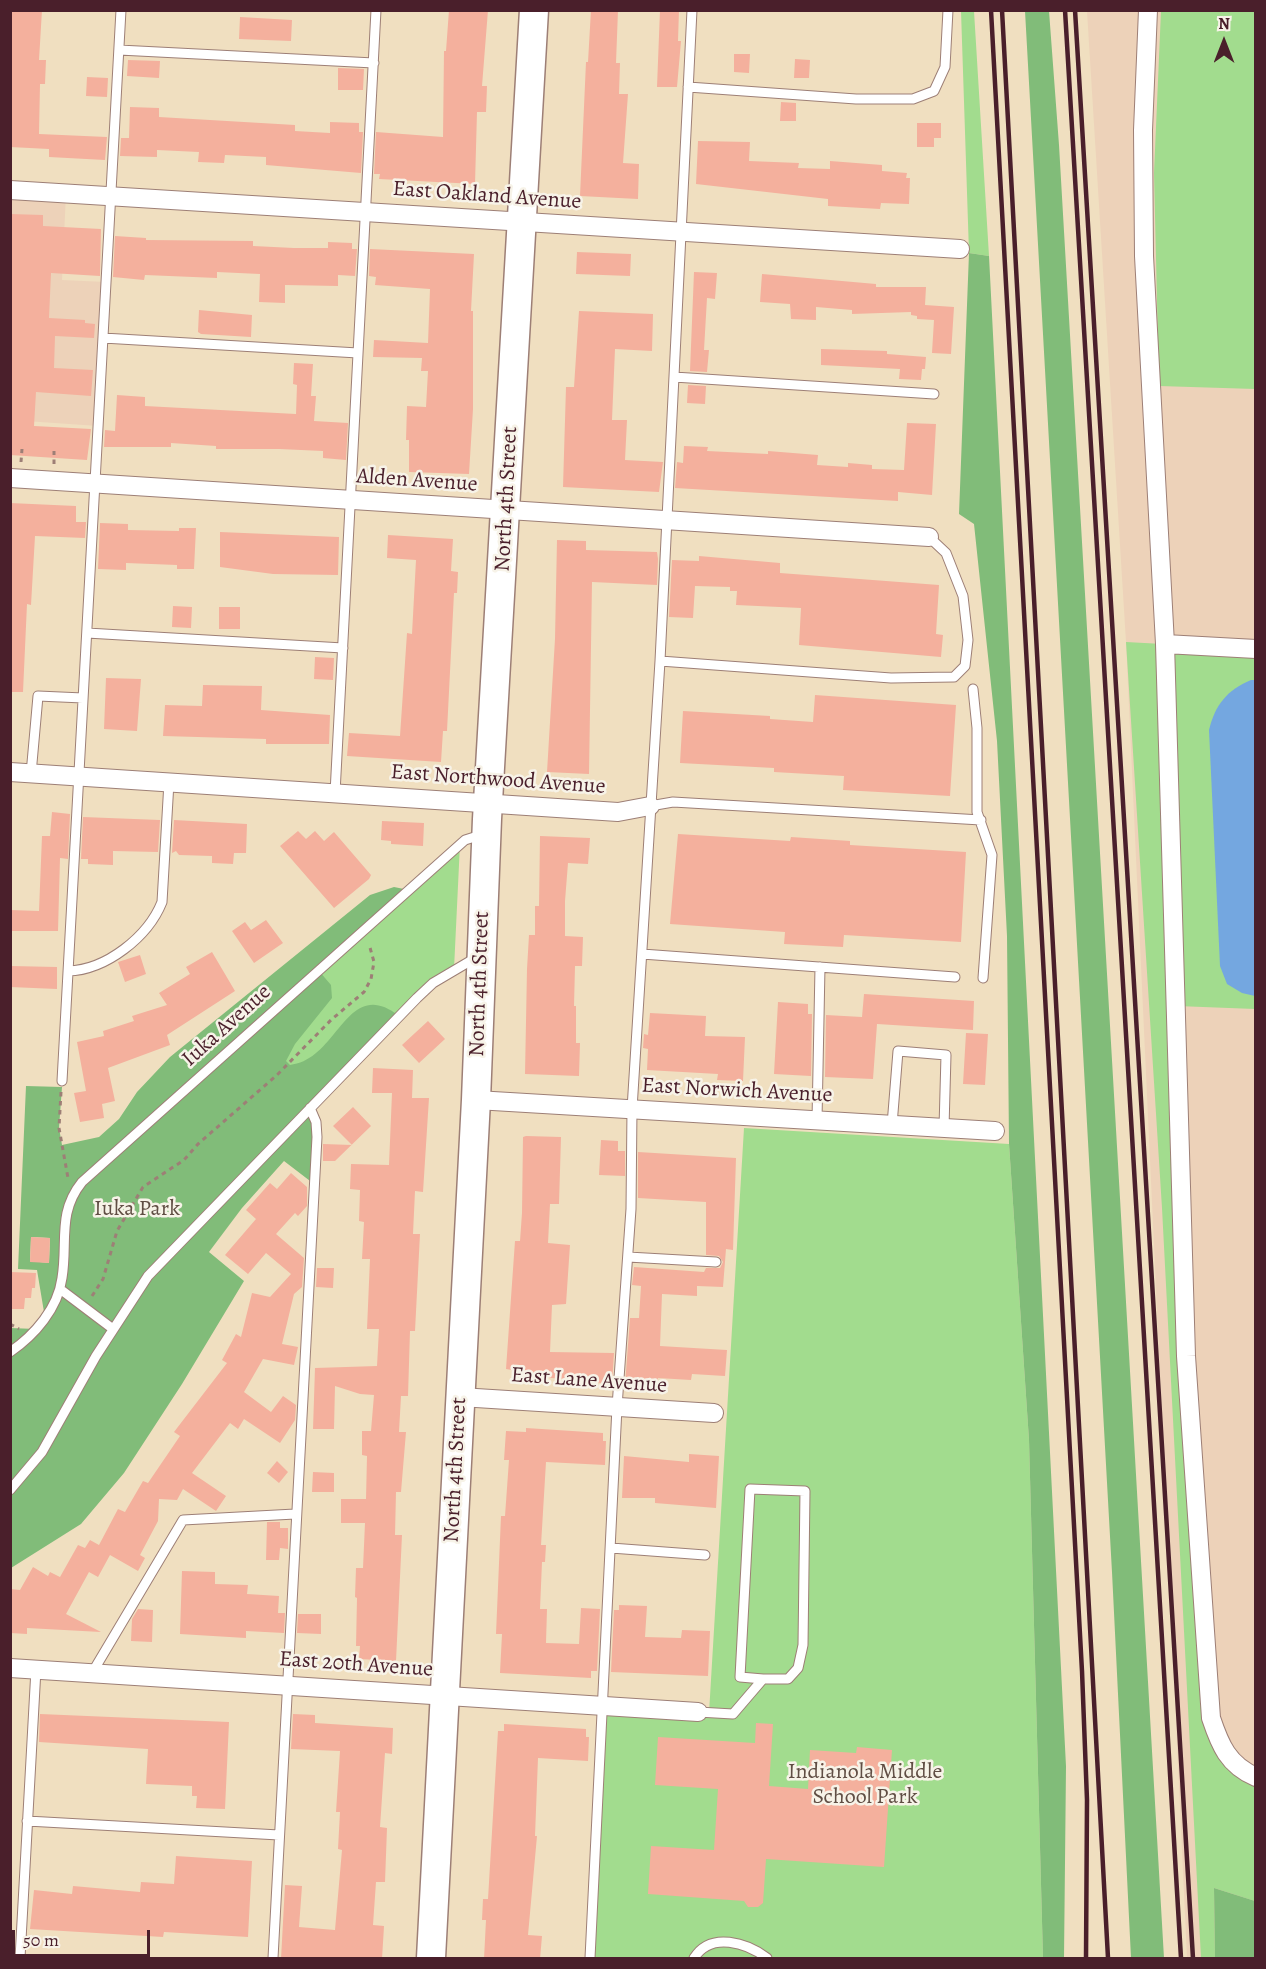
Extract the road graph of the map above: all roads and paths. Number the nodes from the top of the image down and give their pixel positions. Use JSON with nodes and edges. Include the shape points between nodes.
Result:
{"nodes":[{"id":1,"x":121,"y":10,"type":"edge"},
{"id":2,"x":376,"y":10,"type":"edge"},
{"id":3,"x":534,"y":10,"type":"edge"},
{"id":4,"x":692,"y":10,"type":"edge"},
{"id":5,"x":948,"y":10,"type":"edge"},
{"id":6,"x":1148,"y":10,"type":"edge"},
{"id":7,"x":119,"y":50,"type":"junction"},
{"id":8,"x":374,"y":63,"type":"junction"},
{"id":9,"x":687,"y":87,"type":"junction"},
{"id":10,"x":10,"y":190,"type":"edge"},
{"id":11,"x":110,"y":196,"type":"junction"},
{"id":12,"x":366,"y":212,"type":"junction"},
{"id":13,"x":522,"y":222,"type":"junction"},
{"id":14,"x":679,"y":232,"type":"junction"},
{"id":15,"x":960,"y":249,"type":"dead end"},
{"id":16,"x":103,"y":338,"type":"junction"},
{"id":17,"x":358,"y":353,"type":"junction"},
{"id":18,"x":674,"y":377,"type":"junction"},
{"id":19,"x":934,"y":394,"type":"dead end"},
{"id":20,"x":21,"y":449,"type":"dead end"},
{"id":21,"x":54,"y":451,"type":"dead end"},
{"id":22,"x":21,"y":462,"type":"dead end"},
{"id":23,"x":54,"y":464,"type":"dead end"},
{"id":24,"x":10,"y":478,"type":"edge"},
{"id":25,"x":95,"y":484,"type":"junction"},
{"id":26,"x":350,"y":500,"type":"junction"},
{"id":27,"x":507,"y":510,"type":"junction"},
{"id":28,"x":668,"y":520,"type":"junction"},
{"id":29,"x":929,"y":537,"type":"joint"},
{"id":30,"x":87,"y":633,"type":"junction"},
{"id":31,"x":1165,"y":644,"type":"junction"},
{"id":32,"x":342,"y":648,"type":"junction"},
{"id":33,"x":1256,"y":649,"type":"edge"},
{"id":34,"x":660,"y":661,"type":"junction"},
{"id":35,"x":973,"y":689,"type":"dead end"},
{"id":36,"x":83,"y":698,"type":"junction"},
{"id":37,"x":10,"y":772,"type":"edge"},
{"id":38,"x":31,"y":774,"type":"junction"},
{"id":39,"x":79,"y":776,"type":"junction"},
{"id":40,"x":169,"y":783,"type":"junction"},
{"id":41,"x":335,"y":793,"type":"junction"},
{"id":42,"x":488,"y":803,"type":"junction"},
{"id":43,"x":650,"y":806,"type":"junction"},
{"id":44,"x":981,"y":820,"type":"junction"},
{"id":45,"x":486,"y":834,"type":"junction"},
{"id":46,"x":363,"y":930,"type":"junction"},
{"id":47,"x":482,"y":954,"type":"junction"},
{"id":48,"x":642,"y":954,"type":"junction"},
{"id":49,"x":820,"y":967,"type":"junction"},
{"id":50,"x":68,"y":971,"type":"junction"},
{"id":51,"x":955,"y":976,"type":"dead end"},
{"id":52,"x":983,"y":978,"type":"dead end"},
{"id":53,"x":62,"y":1081,"type":"joint"},
{"id":54,"x":476,"y":1100,"type":"junction"},
{"id":55,"x":310,"y":1108,"type":"junction"},
{"id":56,"x":632,"y":1109,"type":"junction"},
{"id":57,"x":817,"y":1120,"type":"junction"},
{"id":58,"x":892,"y":1125,"type":"junction"},
{"id":59,"x":944,"y":1128,"type":"junction"},
{"id":60,"x":995,"y":1131,"type":"dead end"},
{"id":61,"x":72,"y":1194,"type":"junction"},
{"id":62,"x":627,"y":1257,"type":"junction"},
{"id":63,"x":716,"y":1262,"type":"dead end"},
{"id":64,"x":60,"y":1289,"type":"junction"},
{"id":65,"x":85,"y":1308,"type":"junction"},
{"id":66,"x":113,"y":1329,"type":"junction"},
{"id":67,"x":10,"y":1352,"type":"edge"},
{"id":68,"x":460,"y":1397,"type":"junction"},
{"id":69,"x":617,"y":1407,"type":"junction"},
{"id":70,"x":714,"y":1413,"type":"dead end"},
{"id":71,"x":10,"y":1490,"type":"edge"},
{"id":72,"x":295,"y":1514,"type":"junction"},
{"id":73,"x":611,"y":1548,"type":"junction"},
{"id":74,"x":705,"y":1555,"type":"dead end"},
{"id":75,"x":10,"y":1668,"type":"edge"},
{"id":76,"x":36,"y":1669,"type":"junction"},
{"id":77,"x":92,"y":1673,"type":"junction"},
{"id":78,"x":763,"y":1678,"type":"junction"},
{"id":79,"x":288,"y":1685,"type":"junction"},
{"id":80,"x":445,"y":1695,"type":"junction"},
{"id":81,"x":604,"y":1707,"type":"junction"},
{"id":82,"x":698,"y":1712,"type":"joint"},
{"id":83,"x":1249,"y":1775,"type":"edge"},
{"id":84,"x":27,"y":1821,"type":"junction"},
{"id":85,"x":279,"y":1835,"type":"junction"},
{"id":86,"x":20,"y":1959,"type":"edge"},
{"id":87,"x":273,"y":1959,"type":"edge"},
{"id":88,"x":431,"y":1959,"type":"edge"},
{"id":89,"x":590,"y":1959,"type":"edge"},
{"id":90,"x":694,"y":1959,"type":"edge"},
{"id":91,"x":767,"y":1959,"type":"edge"}],
"edges":[{"from":1,"to":7,"type":"lane"},
{"from":2,"to":8,"type":"lane"},
{"from":3,"to":13,"type":"main road","name":"North 4th Street"},
{"from":4,"to":9,"type":"lane"},
{"from":5,"to":9,"type":"lane","via":[[945,67],[934,91],[914,99],[856,99]]},
{"from":6,"to":31,"type":"street","via":[[1143,130],[1144,256]]},
{"from":7,"to":8,"type":"lane"},
{"from":7,"to":11,"type":"lane"},
{"from":8,"to":12,"type":"lane"},
{"from":9,"to":14,"type":"lane"},
{"from":10,"to":11,"type":"street","name":"East Oakland Avenue"},
{"from":11,"to":12,"type":"street","name":"East Oakland Avenue"},
{"from":11,"to":16,"type":"lane"},
{"from":12,"to":13,"type":"street","name":"East Oakland Avenue"},
{"from":12,"to":17,"type":"lane"},
{"from":13,"to":14,"type":"street","name":"East Oakland Avenue"},
{"from":13,"to":27,"type":"main road","name":"North 4th Street"},
{"from":14,"to":15,"type":"street","name":"East Oakland Avenue"},
{"from":14,"to":18,"type":"lane"},
{"from":16,"to":17,"type":"lane"},
{"from":16,"to":25,"type":"lane"},
{"from":17,"to":26,"type":"lane"},
{"from":18,"to":19,"type":"lane"},
{"from":18,"to":28,"type":"lane"},
{"from":20,"to":22,"type":"path"},
{"from":21,"to":23,"type":"path"},
{"from":24,"to":25,"type":"street","name":"Alden Avenue"},
{"from":25,"to":26,"type":"street","name":"Alden Avenue"},
{"from":25,"to":30,"type":"lane"},
{"from":26,"to":27,"type":"street","name":"Alden Avenue"},
{"from":26,"to":32,"type":"lane"},
{"from":27,"to":28,"type":"street","name":"Alden Avenue"},
{"from":27,"to":42,"type":"main road","name":"North 4th Street"},
{"from":28,"to":29,"type":"street","name":"Alden Avenue"},
{"from":28,"to":34,"type":"lane"},
{"from":29,"to":34,"type":"lane","via":[[946,553],[963,596],[968,640],[965,666],[954,677],[891,678]]},
{"from":30,"to":32,"type":"lane"},
{"from":30,"to":36,"type":"lane"},
{"from":31,"to":33,"type":"street"},
{"from":31,"to":83,"type":"street","via":[[1186,1356],[1208,1681],[1211,1718],[1223,1751]]},
{"from":32,"to":41,"type":"lane"},
{"from":34,"to":43,"type":"lane"},
{"from":35,"to":44,"type":"lane","via":[[977,728],[976,812]]},
{"from":36,"to":38,"type":"lane","via":[[38,696]]},
{"from":36,"to":39,"type":"lane"},
{"from":37,"to":38,"type":"street","name":"East Northwood Avenue"},
{"from":38,"to":39,"type":"street","name":"East Northwood Avenue"},
{"from":39,"to":40,"type":"street","name":"East Northwood Avenue"},
{"from":39,"to":50,"type":"lane"},
{"from":40,"to":41,"type":"street","name":"East Northwood Avenue"},
{"from":40,"to":50,"type":"lane","via":[[162,902],[156,917],[116,955],[88,969]]},
{"from":41,"to":42,"type":"street","name":"East Northwood Avenue"},
{"from":42,"to":43,"type":"street","name":"East Northwood Avenue","via":[[618,813]]},
{"from":42,"to":45,"type":"main road","name":"North 4th Street"},
{"from":43,"to":44,"type":"lane","name":"East Northwood Avenue","via":[[673,802]]},
{"from":43,"to":48,"type":"lane"},
{"from":44,"to":52,"type":"lane","via":[[992,855]]},
{"from":45,"to":46,"type":"lane","name":"Iuka Avenue","via":[[465,840]]},
{"from":45,"to":47,"type":"main road","name":"North 4th Street"},
{"from":46,"to":61,"type":"lane","name":"Iuka Avenue"},
{"from":46,"to":65,"type":"path","via":[[374,962],[364,992],[184,1160],[143,1187],[117,1231],[103,1279]]},
{"from":47,"to":54,"type":"main road","name":"North 4th Street"},
{"from":47,"to":55,"type":"lane","via":[[433,983]]},
{"from":48,"to":49,"type":"lane"},
{"from":48,"to":56,"type":"lane"},
{"from":49,"to":51,"type":"lane"},
{"from":49,"to":57,"type":"lane"},
{"from":50,"to":53,"type":"lane"},
{"from":53,"to":61,"type":"path","via":[[59,1128]]},
{"from":54,"to":56,"type":"street","name":"East Norwich Avenue"},
{"from":54,"to":68,"type":"main road","name":"North 4th Street"},
{"from":55,"to":66,"type":"lane","via":[[148,1275]]},
{"from":55,"to":72,"type":"lane","via":[[317,1137]]},
{"from":56,"to":57,"type":"street","name":"East Norwich Avenue"},
{"from":56,"to":62,"type":"lane"},
{"from":57,"to":58,"type":"street","name":"East Norwich Avenue"},
{"from":58,"to":59,"type":"street","name":"East Norwich Avenue"},
{"from":58,"to":59,"type":"lane","via":[[898,1052],[946,1055]]},
{"from":59,"to":60,"type":"street","name":"East Norwich Avenue"},
{"from":61,"to":64,"type":"lane","name":"Iuka Avenue","via":[[66,1207]]},
{"from":62,"to":63,"type":"lane"},
{"from":62,"to":69,"type":"lane"},
{"from":64,"to":65,"type":"lane"},
{"from":64,"to":67,"type":"lane","name":"Iuka Avenue","via":[[37,1329]]},
{"from":65,"to":66,"type":"lane"},
{"from":66,"to":71,"type":"lane","via":[[42,1452]]},
{"from":68,"to":69,"type":"street","name":"East Lane Avenue"},
{"from":68,"to":80,"type":"main road","name":"North 4th Street"},
{"from":69,"to":70,"type":"street","name":"East Lane Avenue"},
{"from":69,"to":73,"type":"lane"},
{"from":72,"to":77,"type":"lane","via":[[183,1520]]},
{"from":72,"to":79,"type":"lane"},
{"from":73,"to":74,"type":"lane"},
{"from":73,"to":81,"type":"lane"},
{"from":75,"to":76,"type":"street","name":"East 20th Avenue"},
{"from":76,"to":77,"type":"street","name":"East 20th Avenue"},
{"from":76,"to":84,"type":"lane"},
{"from":77,"to":79,"type":"street","name":"East 20th Avenue"},
{"from":78,"to":78,"type":"lane","via":[[788,1679],[798,1668],[803,1645],[805,1491],[750,1489],[740,1677]]},
{"from":78,"to":82,"type":"lane","via":[[733,1714]]},
{"from":79,"to":80,"type":"street","name":"East 20th Avenue"},
{"from":79,"to":85,"type":"lane"},
{"from":80,"to":81,"type":"street","name":"East 20th Avenue"},
{"from":80,"to":88,"type":"main road","name":"North 4th Street"},
{"from":81,"to":82,"type":"street","name":"East 20th Avenue"},
{"from":81,"to":89,"type":"lane"},
{"from":84,"to":85,"type":"lane"},
{"from":84,"to":86,"type":"lane"},
{"from":85,"to":87,"type":"lane"},
{"from":90,"to":91,"type":"lane","via":[[703,1949],[726,1942],[748,1945]]}]}
